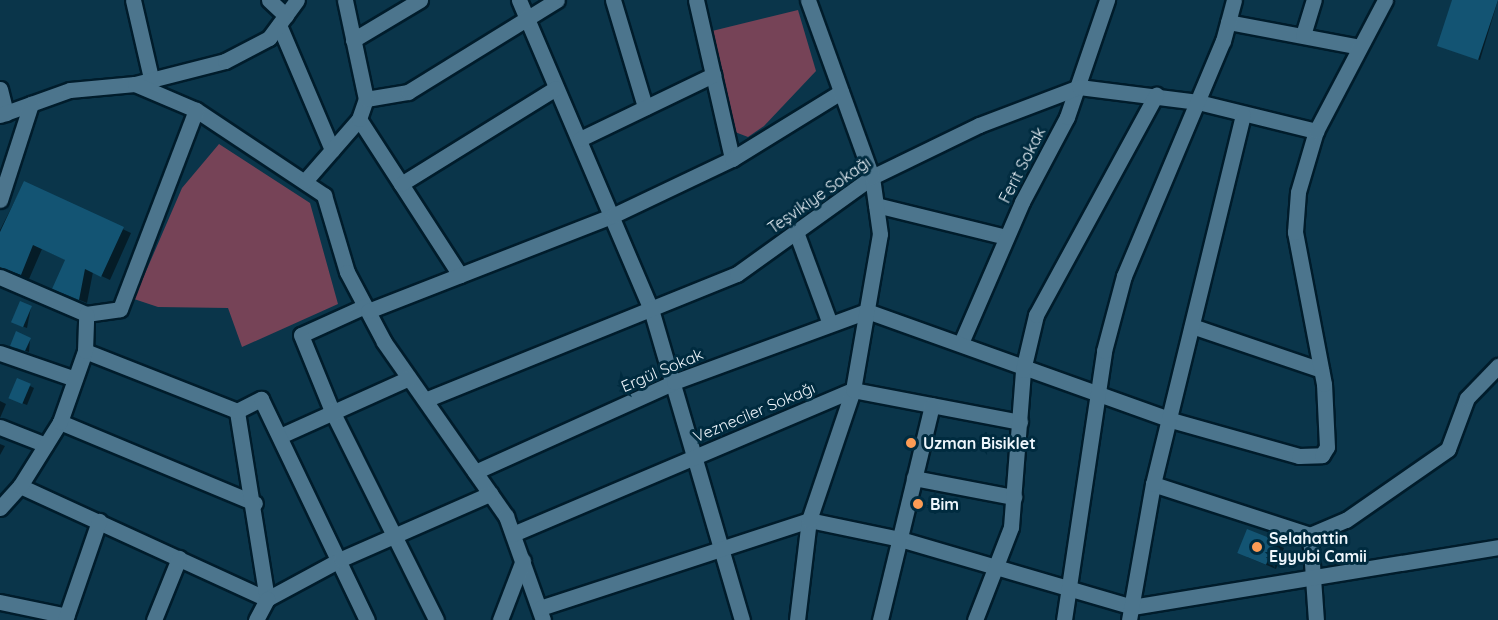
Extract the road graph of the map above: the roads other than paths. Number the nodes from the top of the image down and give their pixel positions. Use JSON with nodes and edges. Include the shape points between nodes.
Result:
{"nodes":[{"id":1,"x":133,"y":0,"type":"edge"},
{"id":2,"x":269,"y":0,"type":"edge"},
{"id":3,"x":297,"y":0,"type":"edge"},
{"id":4,"x":345,"y":0,"type":"edge"},
{"id":5,"x":420,"y":0,"type":"edge"},
{"id":6,"x":519,"y":0,"type":"edge"},
{"id":7,"x":557,"y":0,"type":"edge"},
{"id":8,"x":613,"y":0,"type":"edge"},
{"id":9,"x":696,"y":0,"type":"edge"},
{"id":10,"x":808,"y":0,"type":"edge"},
{"id":11,"x":1107,"y":0,"type":"edge"},
{"id":12,"x":1234,"y":0,"type":"edge"},
{"id":13,"x":1314,"y":0,"type":"edge"},
{"id":14,"x":1385,"y":0,"type":"edge"},
{"id":15,"x":524,"y":17,"type":"junction"},
{"id":16,"x":282,"y":20,"type":"junction"},
{"id":17,"x":1228,"y":22,"type":"junction"},
{"id":18,"x":1303,"y":35,"type":"junction"},
{"id":19,"x":353,"y":40,"type":"junction"},
{"id":20,"x":1360,"y":47,"type":"junction"},
{"id":21,"x":713,"y":75,"type":"junction"},
{"id":22,"x":151,"y":78,"type":"junction"},
{"id":23,"x":135,"y":84,"type":"junction"},
{"id":24,"x":1079,"y":87,"type":"junction"},
{"id":25,"x":556,"y":88,"type":"junction"},
{"id":26,"x":0,"y":89,"type":"edge"},
{"id":27,"x":841,"y":92,"type":"junction"},
{"id":28,"x":1156,"y":95,"type":"junction"},
{"id":29,"x":366,"y":99,"type":"junction"},
{"id":30,"x":1198,"y":102,"type":"junction"},
{"id":31,"x":32,"y":104,"type":"junction"},
{"id":32,"x":645,"y":107,"type":"junction"},
{"id":33,"x":196,"y":110,"type":"junction"},
{"id":34,"x":3,"y":114,"type":"edge"},
{"id":35,"x":1243,"y":115,"type":"junction"},
{"id":36,"x":359,"y":120,"type":"junction"},
{"id":37,"x":1316,"y":131,"type":"junction"},
{"id":38,"x":579,"y":139,"type":"junction"},
{"id":39,"x":332,"y":150,"type":"junction"},
{"id":40,"x":732,"y":159,"type":"junction"},
{"id":41,"x":872,"y":177,"type":"junction"},
{"id":42,"x":305,"y":181,"type":"junction"},
{"id":43,"x":401,"y":184,"type":"junction"},
{"id":44,"x":0,"y":200,"type":"edge"},
{"id":45,"x":876,"y":205,"type":"junction"},
{"id":46,"x":614,"y":215,"type":"junction"},
{"id":47,"x":795,"y":232,"type":"junction"},
{"id":48,"x":1006,"y":237,"type":"junction"},
{"id":49,"x":460,"y":275,"type":"junction"},
{"id":50,"x":0,"y":277,"type":"edge"},
{"id":51,"x":367,"y":308,"type":"junction"},
{"id":52,"x":651,"y":309,"type":"junction"},
{"id":53,"x":867,"y":310,"type":"junction"},
{"id":54,"x":86,"y":314,"type":"junction"},
{"id":55,"x":830,"y":324,"type":"junction"},
{"id":56,"x":1192,"y":326,"type":"junction"},
{"id":57,"x":961,"y":343,"type":"junction"},
{"id":58,"x":85,"y":351,"type":"junction"},
{"id":59,"x":0,"y":353,"type":"edge"},
{"id":60,"x":1023,"y":370,"type":"junction"},
{"id":61,"x":1321,"y":370,"type":"junction"},
{"id":62,"x":1495,"y":374,"type":"edge"},
{"id":63,"x":409,"y":378,"type":"junction"},
{"id":64,"x":75,"y":379,"type":"junction"},
{"id":65,"x":674,"y":382,"type":"junction"},
{"id":66,"x":854,"y":390,"type":"junction"},
{"id":67,"x":1100,"y":395,"type":"junction"},
{"id":68,"x":425,"y":400,"type":"junction"},
{"id":69,"x":932,"y":405,"type":"junction"},
{"id":70,"x":237,"y":411,"type":"junction"},
{"id":71,"x":332,"y":411,"type":"junction"},
{"id":72,"x":1171,"y":420,"type":"junction"},
{"id":73,"x":60,"y":422,"type":"junction"},
{"id":74,"x":1020,"y":422,"type":"junction"},
{"id":75,"x":0,"y":427,"type":"edge"},
{"id":76,"x":280,"y":435,"type":"junction"},
{"id":77,"x":45,"y":445,"type":"junction"},
{"id":78,"x":697,"y":456,"type":"junction"},
{"id":79,"x":475,"y":472,"type":"junction"},
{"id":80,"x":914,"y":478,"type":"junction"},
{"id":81,"x":1153,"y":484,"type":"junction"},
{"id":82,"x":490,"y":494,"type":"junction"},
{"id":83,"x":7,"y":496,"type":"edge"},
{"id":84,"x":1014,"y":497,"type":"junction"},
{"id":85,"x":255,"y":503,"type":"junction"},
{"id":86,"x":99,"y":520,"type":"junction"},
{"id":87,"x":809,"y":520,"type":"junction"},
{"id":88,"x":397,"y":534,"type":"junction"},
{"id":89,"x":513,"y":534,"type":"junction"},
{"id":90,"x":1310,"y":535,"type":"junction"},
{"id":91,"x":900,"y":539,"type":"junction"},
{"id":92,"x":1498,"y":547,"type":"edge"},
{"id":93,"x":721,"y":549,"type":"junction"},
{"id":94,"x":179,"y":558,"type":"junction"},
{"id":95,"x":341,"y":559,"type":"junction"},
{"id":96,"x":523,"y":560,"type":"junction"},
{"id":97,"x":992,"y":566,"type":"junction"},
{"id":98,"x":1311,"y":576,"type":"junction"},
{"id":99,"x":1070,"y":589,"type":"junction"},
{"id":100,"x":267,"y":598,"type":"junction"},
{"id":101,"x":0,"y":602,"type":"edge"},
{"id":102,"x":541,"y":614,"type":"edge"},
{"id":103,"x":1131,"y":614,"type":"edge"},
{"id":104,"x":66,"y":618,"type":"edge"},
{"id":105,"x":154,"y":620,"type":"edge"},
{"id":106,"x":256,"y":620,"type":"edge"},
{"id":107,"x":367,"y":620,"type":"edge"},
{"id":108,"x":436,"y":620,"type":"edge"},
{"id":109,"x":500,"y":620,"type":"edge"},
{"id":110,"x":742,"y":620,"type":"edge"},
{"id":111,"x":797,"y":620,"type":"edge"},
{"id":112,"x":880,"y":620,"type":"edge"},
{"id":113,"x":975,"y":620,"type":"edge"},
{"id":114,"x":1064,"y":620,"type":"edge"},
{"id":115,"x":1316,"y":620,"type":"edge"}],
"edges":[{"from":1,"to":22,"type":"street"},
{"from":2,"to":16,"type":"street"},
{"from":3,"to":16,"type":"street"},
{"from":4,"to":19,"type":"street"},
{"from":5,"to":19,"type":"street"},
{"from":6,"to":15,"type":"street"},
{"from":7,"to":15,"type":"street"},
{"from":8,"to":32,"type":"street"},
{"from":9,"to":21,"type":"street"},
{"from":10,"to":27,"type":"street"},
{"from":11,"to":24,"type":"street","name":"Ferit Sokak"},
{"from":12,"to":17,"type":"street"},
{"from":13,"to":18,"type":"street"},
{"from":14,"to":20,"type":"street"},
{"from":15,"to":25,"type":"street"},
{"from":15,"to":29,"type":"street","via":[[408,92]]},
{"from":16,"to":22,"type":"street","via":[[269,38],[225,61]]},
{"from":16,"to":39,"type":"street"},
{"from":17,"to":18,"type":"street"},
{"from":17,"to":30,"type":"street"},
{"from":18,"to":20,"type":"street"},
{"from":19,"to":29,"type":"street"},
{"from":20,"to":37,"type":"street"},
{"from":21,"to":32,"type":"street"},
{"from":21,"to":40,"type":"street"},
{"from":22,"to":23,"type":"street"},
{"from":23,"to":31,"type":"street","via":[[70,90]]},
{"from":23,"to":33,"type":"street"},
{"from":24,"to":28,"type":"street","name":"Teşvikiye Sokağı"},
{"from":24,"to":41,"type":"street","name":"Teşvikiye Sokağı","via":[[980,125]]},
{"from":24,"to":48,"type":"street","name":"Ferit Sokak"},
{"from":25,"to":38,"type":"street"},
{"from":25,"to":43,"type":"street"},
{"from":26,"to":34,"type":"street"},
{"from":27,"to":40,"type":"street"},
{"from":27,"to":41,"type":"street"},
{"from":28,"to":30,"type":"street","name":"Teşvikiye Sokağı"},
{"from":28,"to":60,"type":"street","via":[[1036,315]]},
{"from":29,"to":36,"type":"street"},
{"from":30,"to":35,"type":"street","name":"Teşvikiye Sokağı"},
{"from":30,"to":67,"type":"street","via":[[1124,276],[1104,351]]},
{"from":31,"to":34,"type":"street"},
{"from":31,"to":44,"type":"street"},
{"from":32,"to":38,"type":"street"},
{"from":33,"to":42,"type":"street"},
{"from":33,"to":54,"type":"street","via":[[120,309]]},
{"from":35,"to":37,"type":"street","name":"Teşvikiye Sokağı"},
{"from":35,"to":56,"type":"street"},
{"from":36,"to":39,"type":"street"},
{"from":36,"to":43,"type":"street"},
{"from":37,"to":61,"type":"street","via":[[1298,192],[1295,232]]},
{"from":38,"to":46,"type":"street"},
{"from":39,"to":42,"type":"street"},
{"from":40,"to":46,"type":"street"},
{"from":41,"to":45,"type":"street"},
{"from":41,"to":47,"type":"street","name":"Teşvikiye Sokağı"},
{"from":42,"to":51,"type":"street","via":[[324,195],[347,272]]},
{"from":43,"to":49,"type":"street"},
{"from":45,"to":48,"type":"street"},
{"from":45,"to":53,"type":"street","via":[[880,234]]},
{"from":46,"to":49,"type":"street"},
{"from":46,"to":52,"type":"street"},
{"from":47,"to":52,"type":"street","name":"Teşvikiye Sokağı","via":[[737,274]]},
{"from":47,"to":55,"type":"street"},
{"from":48,"to":57,"type":"street","name":"Ferit Sokak"},
{"from":49,"to":51,"type":"street"},
{"from":50,"to":54,"type":"street"},
{"from":51,"to":63,"type":"street"},
{"from":51,"to":71,"type":"street","via":[[301,335]]},
{"from":52,"to":65,"type":"street"},
{"from":52,"to":68,"type":"street","name":"Teşvikiye Sokağı"},
{"from":53,"to":55,"type":"street","name":"Ergül Sokak"},
{"from":53,"to":57,"type":"street"},
{"from":53,"to":66,"type":"street"},
{"from":54,"to":58,"type":"street"},
{"from":55,"to":65,"type":"street","name":"Ergül Sokak"},
{"from":56,"to":61,"type":"street"},
{"from":56,"to":72,"type":"street"},
{"from":57,"to":60,"type":"street"},
{"from":58,"to":64,"type":"street"},
{"from":58,"to":70,"type":"street"},
{"from":59,"to":64,"type":"street"},
{"from":60,"to":67,"type":"street"},
{"from":60,"to":74,"type":"street"},
{"from":61,"to":72,"type":"street","via":[[1328,447],[1322,455],[1299,456]]},
{"from":62,"to":90,"type":"street","via":[[1467,398],[1448,448],[1346,520]]},
{"from":63,"to":68,"type":"street"},
{"from":63,"to":71,"type":"street"},
{"from":64,"to":73,"type":"street"},
{"from":65,"to":78,"type":"street"},
{"from":65,"to":79,"type":"street","name":"Ergül Sokak"},
{"from":66,"to":69,"type":"street"},
{"from":66,"to":78,"type":"street","name":"Vezneciler Sokağı"},
{"from":66,"to":87,"type":"street"},
{"from":67,"to":72,"type":"street"},
{"from":67,"to":99,"type":"street"},
{"from":68,"to":79,"type":"street"},
{"from":69,"to":74,"type":"street"},
{"from":69,"to":80,"type":"street"},
{"from":70,"to":76,"type":"street","via":[[261,399]]},
{"from":70,"to":85,"type":"street"},
{"from":71,"to":76,"type":"street"},
{"from":71,"to":88,"type":"street"},
{"from":72,"to":81,"type":"street"},
{"from":73,"to":77,"type":"street"},
{"from":73,"to":85,"type":"street"},
{"from":74,"to":84,"type":"street"},
{"from":75,"to":77,"type":"street"},
{"from":76,"to":95,"type":"street"},
{"from":77,"to":83,"type":"street"},
{"from":78,"to":89,"type":"street","name":"Vezneciler Sokağı"},
{"from":78,"to":93,"type":"street"},
{"from":79,"to":82,"type":"street"},
{"from":80,"to":84,"type":"street"},
{"from":80,"to":91,"type":"street"},
{"from":81,"to":90,"type":"street"},
{"from":81,"to":103,"type":"street"},
{"from":82,"to":88,"type":"street"},
{"from":82,"to":89,"type":"street"},
{"from":83,"to":86,"type":"street"},
{"from":84,"to":97,"type":"street","via":[[1011,527]]},
{"from":85,"to":100,"type":"street"},
{"from":86,"to":94,"type":"street"},
{"from":86,"to":104,"type":"street"},
{"from":87,"to":91,"type":"street"},
{"from":87,"to":93,"type":"street"},
{"from":87,"to":111,"type":"street"},
{"from":88,"to":95,"type":"street"},
{"from":88,"to":108,"type":"street"},
{"from":89,"to":96,"type":"street"},
{"from":90,"to":98,"type":"street"},
{"from":91,"to":97,"type":"street"},
{"from":91,"to":112,"type":"street"},
{"from":92,"to":98,"type":"street"},
{"from":93,"to":102,"type":"street"},
{"from":93,"to":110,"type":"street"},
{"from":94,"to":100,"type":"street"},
{"from":94,"to":105,"type":"street"},
{"from":95,"to":100,"type":"street"},
{"from":95,"to":107,"type":"street"},
{"from":96,"to":102,"type":"street"},
{"from":96,"to":109,"type":"street"},
{"from":97,"to":99,"type":"street"},
{"from":97,"to":113,"type":"street"},
{"from":98,"to":103,"type":"street"},
{"from":98,"to":115,"type":"street"},
{"from":99,"to":103,"type":"street"},
{"from":99,"to":114,"type":"street"},
{"from":100,"to":106,"type":"street"},
{"from":101,"to":104,"type":"street"}]}
